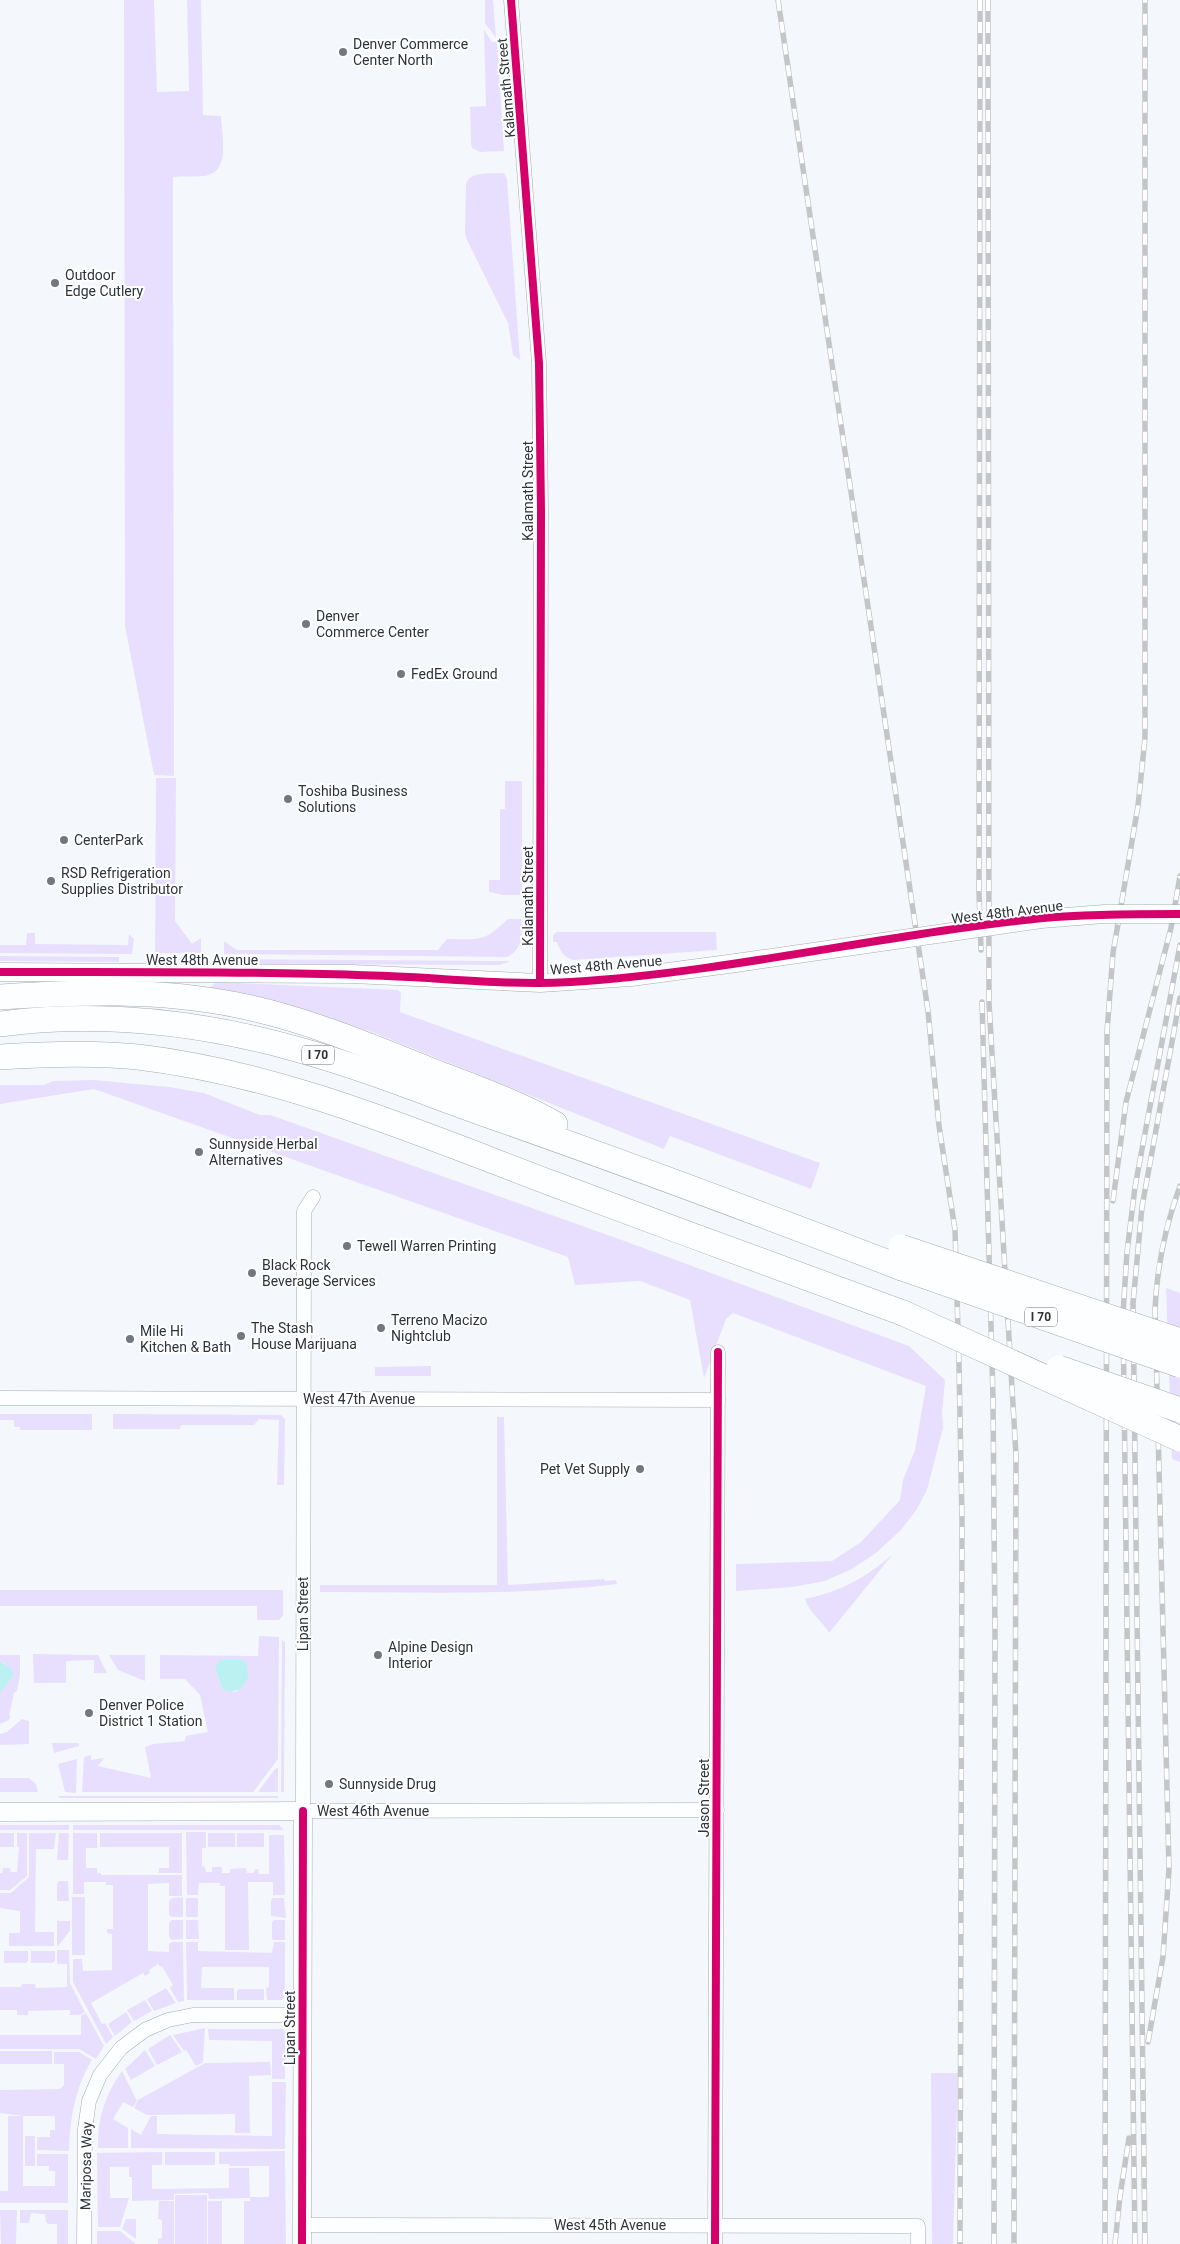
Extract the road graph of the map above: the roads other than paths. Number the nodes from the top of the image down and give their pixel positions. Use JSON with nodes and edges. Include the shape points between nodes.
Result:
{"nodes":[{"id":1,"x":511,"y":0,"type":"edge"},
{"id":2,"x":1180,"y":914,"type":"edge"},
{"id":3,"x":0,"y":972,"type":"edge"},
{"id":4,"x":540,"y":983,"type":"junction"},
{"id":5,"x":0,"y":997,"type":"edge"},
{"id":6,"x":0,"y":1024,"type":"edge"},
{"id":7,"x":116,"y":1055,"type":"junction"},
{"id":8,"x":0,"y":1057,"type":"edge"},
{"id":9,"x":0,"y":1070,"type":"edge"},
{"id":10,"x":622,"y":1162,"type":"junction"},
{"id":11,"x":313,"y":1197,"type":"dead end"},
{"id":12,"x":902,"y":1258,"type":"junction"},
{"id":13,"x":904,"y":1313,"type":"junction"},
{"id":14,"x":1180,"y":1341,"type":"edge"},
{"id":15,"x":718,"y":1352,"type":"dead end"},
{"id":16,"x":1180,"y":1366,"type":"edge"},
{"id":17,"x":0,"y":1398,"type":"edge"},
{"id":18,"x":304,"y":1399,"type":"junction"},
{"id":19,"x":718,"y":1400,"type":"junction"},
{"id":20,"x":1180,"y":1410,"type":"edge"},
{"id":21,"x":1180,"y":1438,"type":"edge"},
{"id":22,"x":717,"y":1810,"type":"junction"},
{"id":23,"x":303,"y":1811,"type":"junction"},
{"id":24,"x":0,"y":1812,"type":"edge"},
{"id":25,"x":302,"y":2015,"type":"junction"},
{"id":26,"x":302,"y":2225,"type":"junction"},
{"id":27,"x":716,"y":2226,"type":"junction"},
{"id":28,"x":84,"y":2244,"type":"edge"},
{"id":29,"x":302,"y":2244,"type":"edge"},
{"id":30,"x":715,"y":2244,"type":"edge"},
{"id":31,"x":918,"y":2244,"type":"edge"}],
"edges":[{"from":1,"to":4,"type":"street","name":"Kalamath Street","via":[[539,363],[542,511]]},
{"from":2,"to":4,"type":"street","name":"West 48th Avenue","bridge":true,"via":[[1041,918],[631,977]]},
{"from":3,"to":4,"type":"street","name":"West 48th Avenue","via":[[343,974]]},
{"from":5,"to":10,"type":"highway","via":[[137,993],[256,1009],[325,1030],[545,1118]]},
{"from":6,"to":10,"type":"highway","number":"I 70","via":[[113,1019],[175,1024],[239,1035],[330,1059]]},
{"from":7,"to":8,"type":"highway"},
{"from":7,"to":9,"type":"highway"},
{"from":7,"to":13,"type":"highway","via":[[203,1067],[258,1079],[352,1109]]},
{"from":10,"to":12,"type":"highway","number":"I 70","via":[[780,1221]]},
{"from":11,"to":18,"type":"street","name":"Lipan Street","via":[[304,1211]]},
{"from":12,"to":14,"type":"highway","bridge":true},
{"from":12,"to":16,"type":"highway","number":"I 70","bridge":true},
{"from":13,"to":20,"type":"highway","bridge":true},
{"from":13,"to":21,"type":"highway","bridge":true},
{"from":15,"to":19,"type":"street","name":"Jason Street"},
{"from":17,"to":18,"type":"street","name":"West 47th Avenue"},
{"from":18,"to":19,"type":"street","name":"West 47th Avenue"},
{"from":18,"to":23,"type":"street","name":"Lipan Street"},
{"from":19,"to":22,"type":"street","name":"Jason Street"},
{"from":22,"to":23,"type":"street","name":"West 46th Avenue"},
{"from":22,"to":27,"type":"street","name":"Jason Street"},
{"from":23,"to":24,"type":"street","name":"West 46th Avenue"},
{"from":23,"to":25,"type":"street","name":"Lipan Street"},
{"from":25,"to":26,"type":"street","name":"Lipan Street"},
{"from":25,"to":28,"type":"street","name":"Mariposa Way","via":[[193,2015],[168,2020],[145,2030],[121,2048],[100,2075],[90,2101],[85,2128]]},
{"from":26,"to":27,"type":"street","name":"West 45th Avenue"},
{"from":26,"to":29,"type":"street","name":"Lipan Street"},
{"from":27,"to":30,"type":"street","name":"Jason Street"},
{"from":27,"to":31,"type":"street","name":"West 45th Avenue","via":[[918,2226]]}]}
